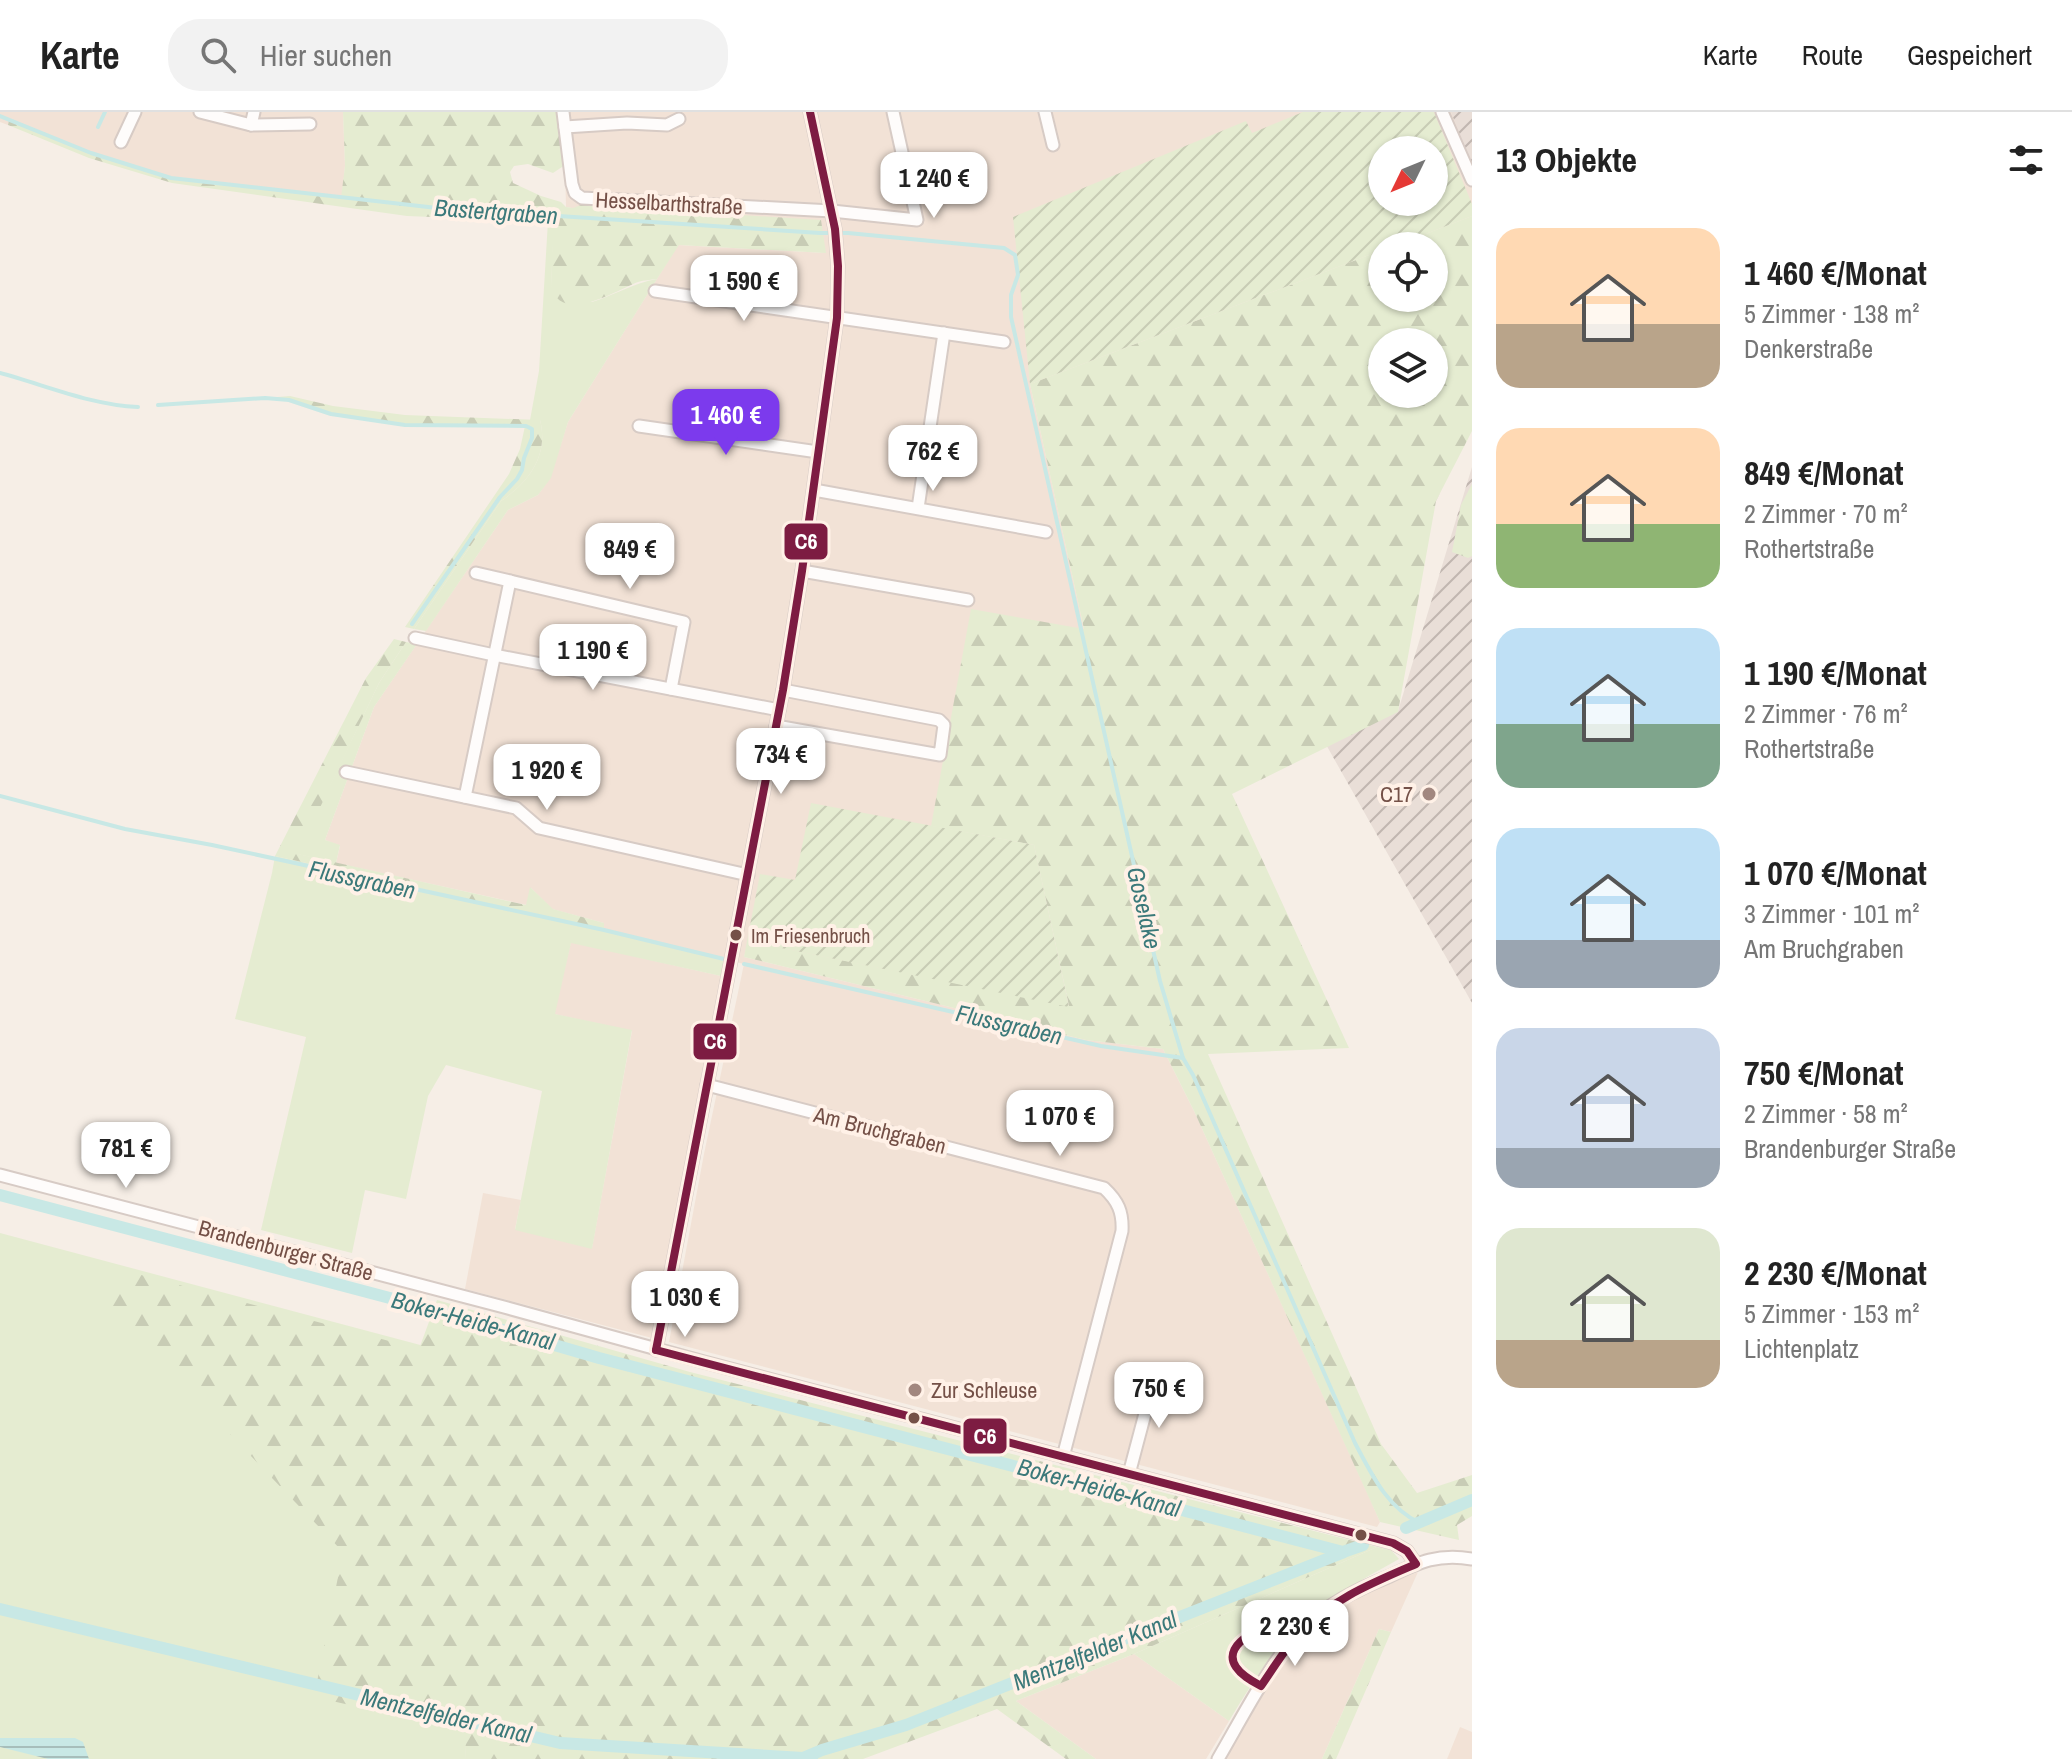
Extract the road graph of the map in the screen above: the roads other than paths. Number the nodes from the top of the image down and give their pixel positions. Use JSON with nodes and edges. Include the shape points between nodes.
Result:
{"nodes":[{"id":1,"x":135,"y":112,"type":"edge"},
{"id":2,"x":200,"y":112,"type":"edge"},
{"id":3,"x":254,"y":112,"type":"edge"},
{"id":4,"x":563,"y":112,"type":"edge"},
{"id":5,"x":810,"y":112,"type":"edge"},
{"id":6,"x":893,"y":112,"type":"edge"},
{"id":7,"x":1045,"y":112,"type":"edge"},
{"id":8,"x":1442,"y":112,"type":"edge"},
{"id":9,"x":679,"y":119,"type":"dead end"},
{"id":10,"x":310,"y":124,"type":"dead end"},
{"id":11,"x":251,"y":125,"type":"junction"},
{"id":12,"x":565,"y":127,"type":"junction"},
{"id":13,"x":121,"y":142,"type":"dead end"},
{"id":14,"x":1053,"y":145,"type":"dead end"},
{"id":15,"x":1472,"y":180,"type":"edge"},
{"id":16,"x":832,"y":211,"type":"junction"},
{"id":17,"x":655,"y":291,"type":"dead end"},
{"id":18,"x":837,"y":318,"type":"junction"},
{"id":19,"x":944,"y":333,"type":"junction"},
{"id":20,"x":1004,"y":342,"type":"dead end"},
{"id":21,"x":639,"y":426,"type":"dead end"},
{"id":22,"x":818,"y":452,"type":"junction"},
{"id":23,"x":814,"y":490,"type":"junction"},
{"id":24,"x":918,"y":508,"type":"junction"},
{"id":25,"x":1046,"y":532,"type":"dead end"},
{"id":26,"x":802,"y":571,"type":"junction"},
{"id":27,"x":476,"y":573,"type":"dead end"},
{"id":28,"x":510,"y":581,"type":"junction"},
{"id":29,"x":968,"y":600,"type":"dead end"},
{"id":30,"x":415,"y":638,"type":"dead end"},
{"id":31,"x":494,"y":655,"type":"junction"},
{"id":32,"x":671,"y":689,"type":"junction"},
{"id":33,"x":783,"y":690,"type":"junction"},
{"id":34,"x":779,"y":710,"type":"junction"},
{"id":35,"x":776,"y":726,"type":"junction"},
{"id":36,"x":346,"y":772,"type":"dead end"},
{"id":37,"x":465,"y":797,"type":"junction"},
{"id":38,"x":748,"y":875,"type":"junction"},
{"id":39,"x":707,"y":1085,"type":"junction"},
{"id":40,"x":0,"y":1175,"type":"edge"},
{"id":41,"x":656,"y":1350,"type":"junction"},
{"id":42,"x":1155,"y":1376,"type":"dead end"},
{"id":43,"x":1063,"y":1457,"type":"junction"},
{"id":44,"x":1129,"y":1474,"type":"junction"},
{"id":45,"x":1472,"y":1559,"type":"edge"},
{"id":46,"x":1416,"y":1564,"type":"junction"},
{"id":47,"x":1218,"y":1759,"type":"edge"}],
"edges":[{"from":1,"to":13,"type":"street"},
{"from":2,"to":11,"type":"street"},
{"from":3,"to":11,"type":"street"},
{"from":4,"to":12,"type":"street","name":"Hesselbarthstraße"},
{"from":5,"to":16,"type":"street"},
{"from":6,"to":16,"type":"street","via":[[917,220]]},
{"from":7,"to":14,"type":"street"},
{"from":8,"to":15,"type":"street"},
{"from":9,"to":12,"type":"street","via":[[667,125]]},
{"from":10,"to":11,"type":"street"},
{"from":12,"to":16,"type":"street","name":"Hesselbarthstraße","via":[[572,184],[582,198]]},
{"from":16,"to":18,"type":"street"},
{"from":17,"to":18,"type":"street"},
{"from":18,"to":19,"type":"street"},
{"from":18,"to":22,"type":"street"},
{"from":19,"to":20,"type":"street"},
{"from":19,"to":24,"type":"street"},
{"from":21,"to":22,"type":"street"},
{"from":22,"to":23,"type":"street"},
{"from":23,"to":24,"type":"street"},
{"from":23,"to":26,"type":"street"},
{"from":24,"to":25,"type":"street"},
{"from":26,"to":29,"type":"street"},
{"from":26,"to":33,"type":"street"},
{"from":27,"to":28,"type":"street"},
{"from":28,"to":31,"type":"street"},
{"from":28,"to":32,"type":"street","via":[[684,622]]},
{"from":30,"to":31,"type":"street"},
{"from":31,"to":32,"type":"street"},
{"from":31,"to":37,"type":"street"},
{"from":32,"to":34,"type":"street"},
{"from":33,"to":34,"type":"street"},
{"from":33,"to":35,"type":"street","via":[[939,720],[944,725],[940,755]]},
{"from":34,"to":35,"type":"street"},
{"from":35,"to":38,"type":"street"},
{"from":36,"to":37,"type":"street"},
{"from":37,"to":38,"type":"street","via":[[516,808],[539,828]]},
{"from":38,"to":39,"type":"street"},
{"from":39,"to":41,"type":"street"},
{"from":39,"to":43,"type":"street","name":"Am Bruchgraben","via":[[1104,1188],[1112,1195],[1123,1215],[1122,1231]]},
{"from":40,"to":41,"type":"street","name":"Brandenburger Straße"},
{"from":41,"to":43,"type":"street","name":"Brandenburger Straße"},
{"from":42,"to":44,"type":"street"},
{"from":43,"to":44,"type":"street","name":"Brandenburger Straße"},
{"from":44,"to":46,"type":"street","name":"Brandenburger Straße","via":[[1393,1543]]},
{"from":45,"to":46,"type":"street","via":[[1450,1556]]},
{"from":46,"to":47,"type":"street","via":[[1356,1591],[1301,1630]]}]}
